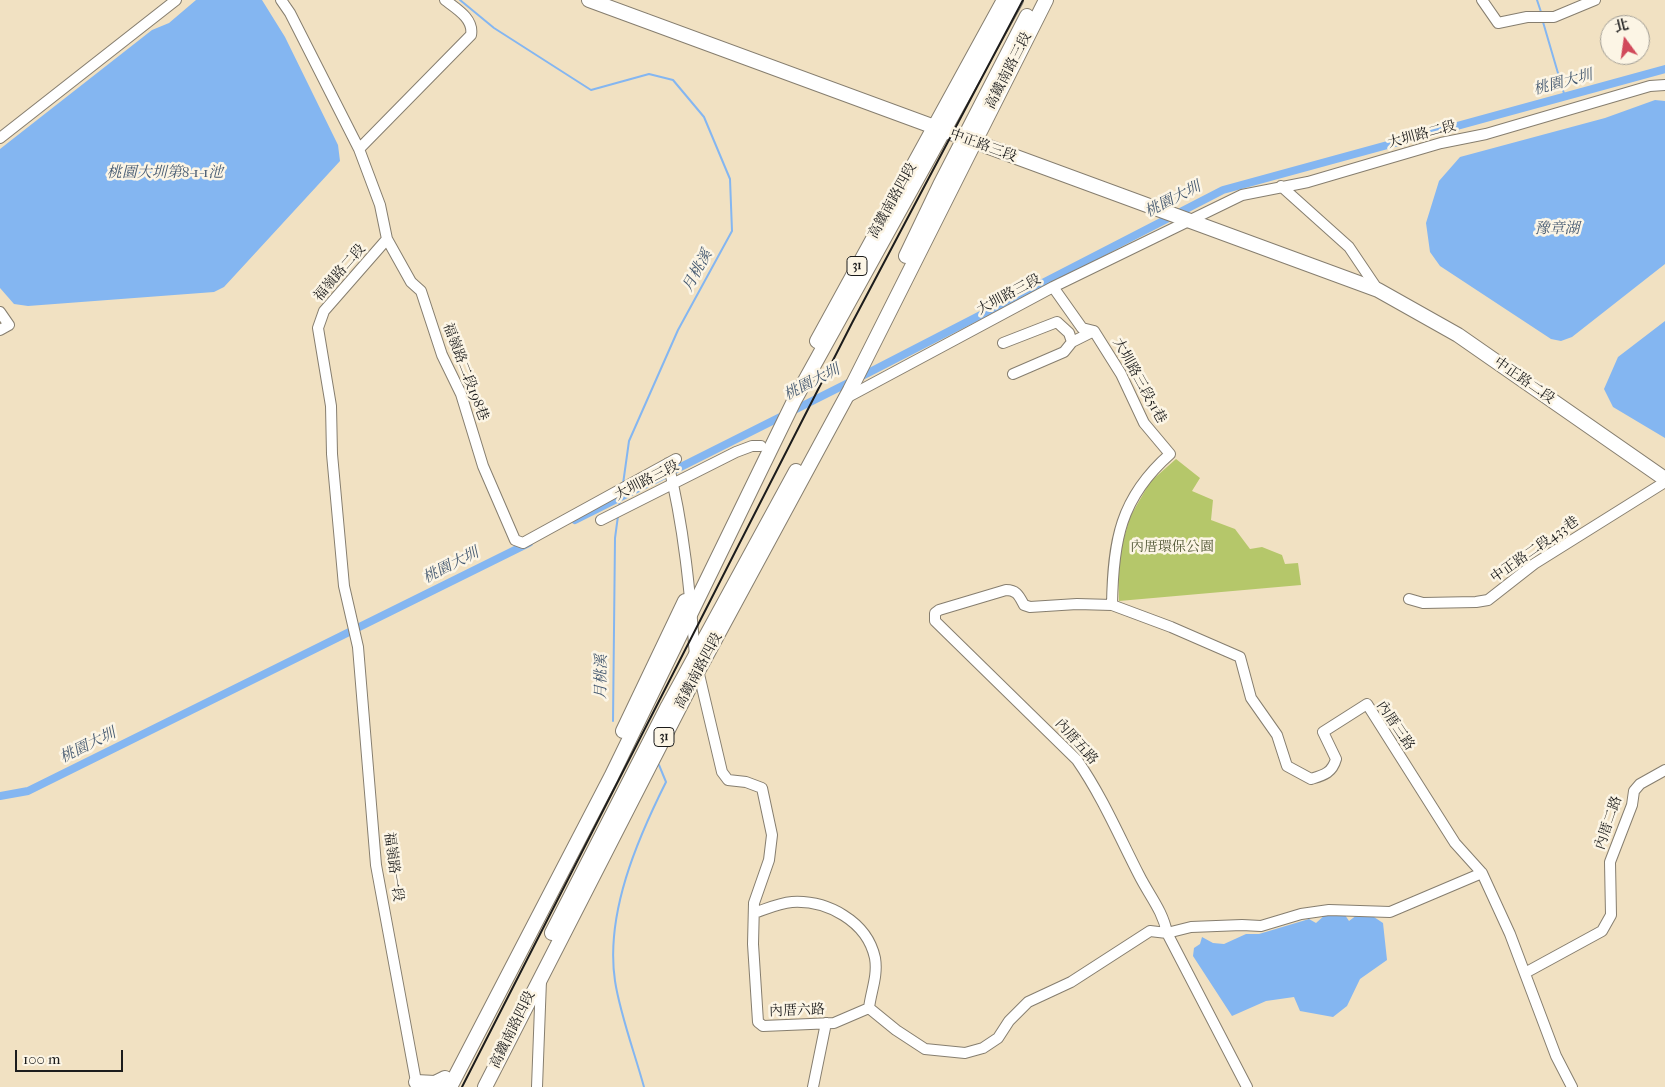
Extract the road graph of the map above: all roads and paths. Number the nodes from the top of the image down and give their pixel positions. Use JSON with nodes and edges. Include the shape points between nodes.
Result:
{"nodes":[{"id":1,"x":176,"y":0,"type":"edge"},
{"id":2,"x":280,"y":0,"type":"edge"},
{"id":3,"x":446,"y":0,"type":"edge"},
{"id":4,"x":589,"y":0,"type":"edge"},
{"id":5,"x":1004,"y":0,"type":"edge"},
{"id":6,"x":1016,"y":0,"type":"edge"},
{"id":7,"x":1036,"y":0,"type":"edge"},
{"id":8,"x":1046,"y":0,"type":"edge"},
{"id":9,"x":1482,"y":0,"type":"edge"},
{"id":10,"x":1595,"y":0,"type":"edge"},
{"id":11,"x":1665,"y":85,"type":"edge"},
{"id":12,"x":940,"y":129,"type":"junction"},
{"id":13,"x":0,"y":138,"type":"edge"},
{"id":14,"x":969,"y":140,"type":"junction"},
{"id":15,"x":359,"y":149,"type":"junction"},
{"id":16,"x":1281,"y":186,"type":"junction"},
{"id":17,"x":1184,"y":219,"type":"junction"},
{"id":18,"x":387,"y":239,"type":"junction"},
{"id":19,"x":1053,"y":287,"type":"junction"},
{"id":20,"x":1378,"y":290,"type":"junction"},
{"id":21,"x":0,"y":312,"type":"edge"},
{"id":22,"x":4,"y":327,"type":"edge"},
{"id":23,"x":1094,"y":331,"type":"junction"},
{"id":24,"x":1072,"y":342,"type":"junction"},
{"id":25,"x":1003,"y":344,"type":"dead end"},
{"id":26,"x":1013,"y":374,"type":"dead end"},
{"id":27,"x":844,"y":396,"type":"junction"},
{"id":28,"x":761,"y":446,"type":"junction"},
{"id":29,"x":673,"y":481,"type":"junction"},
{"id":30,"x":1665,"y":481,"type":"edge"},
{"id":31,"x":601,"y":520,"type":"dead end"},
{"id":32,"x":730,"y":531,"type":"junction"},
{"id":33,"x":523,"y":543,"type":"joint"},
{"id":34,"x":707,"y":556,"type":"junction"},
{"id":35,"x":746,"y":562,"type":"junction"},
{"id":36,"x":690,"y":592,"type":"junction"},
{"id":37,"x":1409,"y":599,"type":"dead end"},
{"id":38,"x":736,"y":604,"type":"junction"},
{"id":39,"x":1112,"y":605,"type":"junction"},
{"id":40,"x":691,"y":609,"type":"junction"},
{"id":41,"x":357,"y":645,"type":"joint"},
{"id":42,"x":696,"y":656,"type":"junction"},
{"id":43,"x":698,"y":671,"type":"junction"},
{"id":44,"x":618,"y":741,"type":"junction"},
{"id":45,"x":1665,"y":770,"type":"edge"},
{"id":46,"x":611,"y":777,"type":"junction"},
{"id":47,"x":607,"y":846,"type":"junction"},
{"id":48,"x":1482,"y":873,"type":"junction"},
{"id":49,"x":575,"y":888,"type":"junction"},
{"id":50,"x":754,"y":913,"type":"junction"},
{"id":51,"x":1167,"y":933,"type":"junction"},
{"id":52,"x":1525,"y":972,"type":"junction"},
{"id":53,"x":541,"y":974,"type":"junction"},
{"id":54,"x":869,"y":1008,"type":"junction"},
{"id":55,"x":826,"y":1023,"type":"junction"},
{"id":56,"x":445,"y":1084,"type":"edge"},
{"id":57,"x":417,"y":1085,"type":"edge"},
{"id":58,"x":477,"y":1087,"type":"edge"},
{"id":59,"x":485,"y":1087,"type":"edge"},
{"id":60,"x":537,"y":1087,"type":"edge"},
{"id":61,"x":813,"y":1087,"type":"edge"},
{"id":62,"x":1247,"y":1087,"type":"edge"},
{"id":63,"x":1572,"y":1087,"type":"edge"}],
"edges":[{"from":1,"to":13,"type":"street"},
{"from":2,"to":15,"type":"street","via":[[290,13]]},
{"from":3,"to":15,"type":"street","via":[[469,22],[471,36]]},
{"from":4,"to":12,"type":"main road","name":"中正路三段"},
{"from":5,"to":12,"type":"main road","number":"31"},
{"from":6,"to":12,"type":"main road","name":"高鐵南路三段","number":"31"},
{"from":7,"to":14,"type":"main road","name":"高鐵南路三段","number":"31"},
{"from":8,"to":14,"type":"main road","name":"高鐵南路三段","number":"31"},
{"from":9,"to":10,"type":"street","via":[[1498,23],[1527,17],[1554,17]]},
{"from":11,"to":16,"type":"street","name":"大圳路二段","via":[[1650,86],[1308,182]]},
{"from":12,"to":14,"type":"main road","name":"中正路三段"},
{"from":12,"to":28,"type":"main road","name":"高鐵南路四段","number":"31"},
{"from":12,"to":32,"type":"main road","name":"高鐵南路四段","number":"31","via":[[795,399]]},
{"from":14,"to":17,"type":"main road","name":"中正路三段"},
{"from":14,"to":27,"type":"main road","number":"31"},
{"from":14,"to":27,"type":"main road","number":"31","via":[[847,375]]},
{"from":15,"to":18,"type":"street","via":[[380,205]]},
{"from":16,"to":17,"type":"street","name":"大圳路二段","via":[[1242,195]]},
{"from":16,"to":20,"type":"street","via":[[1349,247]]},
{"from":17,"to":19,"type":"street","name":"大圳路三段"},
{"from":17,"to":20,"type":"main road","name":"中正路三段"},
{"from":18,"to":33,"type":"street","name":"福嶺路二段198巷","via":[[411,282],[421,291],[442,355],[461,394],[483,466],[512,537]]},
{"from":18,"to":41,"type":"street","name":"福嶺路二段","via":[[324,311],[318,328],[331,406],[344,586]]},
{"from":19,"to":23,"type":"street","name":"大圳路三段51巷","via":[[1082,328]]},
{"from":19,"to":27,"type":"street","name":"大圳路三段"},
{"from":20,"to":30,"type":"main road","name":"中正路二段","via":[[1458,335]]},
{"from":21,"to":22,"type":"street"},
{"from":23,"to":24,"type":"street"},
{"from":23,"to":39,"type":"street","name":"大圳路三段51巷","via":[[1121,374],[1144,423],[1170,454],[1141,483],[1124,516],[1113,560]]},
{"from":24,"to":25,"type":"street","via":[[1069,333],[1058,322]]},
{"from":24,"to":26,"type":"street","via":[[1064,352]]},
{"from":27,"to":35,"type":"main road","name":"高鐵南路四段","number":"31"},
{"from":27,"to":38,"type":"main road","name":"高鐵南路四段","number":"31"},
{"from":28,"to":29,"type":"street","name":"大圳路三段","via":[[736,452]]},
{"from":28,"to":34,"type":"main road","number":"31"},
{"from":29,"to":31,"type":"street","name":"大圳路三段"},
{"from":29,"to":33,"type":"street","name":"大圳路三段","via":[[671,462]]},
{"from":29,"to":36,"type":"street"},
{"from":30,"to":37,"type":"street","name":"中正路二段433巷","via":[[1534,564],[1488,600],[1423,603]]},
{"from":32,"to":34,"type":"main road"},
{"from":32,"to":40,"type":"main road","name":"高鐵南路四段","number":"31"},
{"from":34,"to":36,"type":"main road","number":"31"},
{"from":35,"to":38,"type":"main road"},
{"from":35,"to":42,"type":"main road","name":"高鐵南路四段","number":"31"},
{"from":36,"to":40,"type":"street"},
{"from":36,"to":44,"type":"main road","number":"31"},
{"from":38,"to":43,"type":"main road","name":"高鐵南路四段","number":"31"},
{"from":39,"to":48,"type":"street","name":"內厝三路","via":[[1240,657],[1251,698],[1277,735],[1287,766],[1303,776],[1311,779],[1327,774],[1333,768],[1336,759],[1323,732],[1367,704],[1455,843]]},
{"from":39,"to":51,"type":"street","name":"內厝五路","via":[[1030,607],[1024,605],[1018,594],[1006,590],[939,610],[935,613],[935,621],[1077,760],[1092,781],[1164,917]]},
{"from":40,"to":42,"type":"street"},
{"from":40,"to":46,"type":"main road","name":"高鐵南路四段","number":"31"},
{"from":41,"to":57,"type":"street","name":"福嶺路一段","via":[[376,865]]},
{"from":42,"to":43,"type":"street"},
{"from":42,"to":49,"type":"main road","name":"高鐵南路四段","number":"31"},
{"from":43,"to":47,"type":"main road","name":"高鐵南路四段","number":"31"},
{"from":43,"to":50,"type":"street","name":"內厝六路","via":[[722,772],[728,780],[762,788],[772,835],[769,860],[754,903]]},
{"from":44,"to":46,"type":"main road"},
{"from":44,"to":56,"type":"main road","number":"31"},
{"from":45,"to":52,"type":"street","name":"內厝二路","via":[[1634,791],[1632,805],[1610,862],[1612,915],[1602,930]]},
{"from":46,"to":56,"type":"main road","name":"高鐵南路四段","number":"31"},
{"from":47,"to":49,"type":"main road","via":[[598,862]]},
{"from":47,"to":53,"type":"main road","name":"高鐵南路四段","number":"31"},
{"from":48,"to":51,"type":"street","via":[[1390,912],[1329,910],[1301,914],[1261,926],[1191,927]]},
{"from":48,"to":52,"type":"street","name":"內厝三路"},
{"from":49,"to":58,"type":"main road","name":"高鐵南路四段","number":"31"},
{"from":50,"to":54,"type":"street","via":[[793,902],[830,907],[850,919],[870,943],[875,960],[876,980]]},
{"from":50,"to":55,"type":"street","name":"內厝六路","via":[[758,1022],[763,1026]]},
{"from":51,"to":54,"type":"street","via":[[1150,931],[1071,982],[1028,1002],[998,1038],[983,1048],[965,1053],[924,1049]]},
{"from":51,"to":62,"type":"street","name":"內厝五路"},
{"from":52,"to":63,"type":"street","name":"內厝三路","via":[[1530,993]]},
{"from":53,"to":59,"type":"main road","name":"高鐵南路四段","number":"31"},
{"from":53,"to":60,"type":"street"},
{"from":54,"to":55,"type":"street","name":"內厝六路","via":[[840,1021]]},
{"from":55,"to":61,"type":"street"},
{"from":56,"to":57,"type":"main road"}]}
